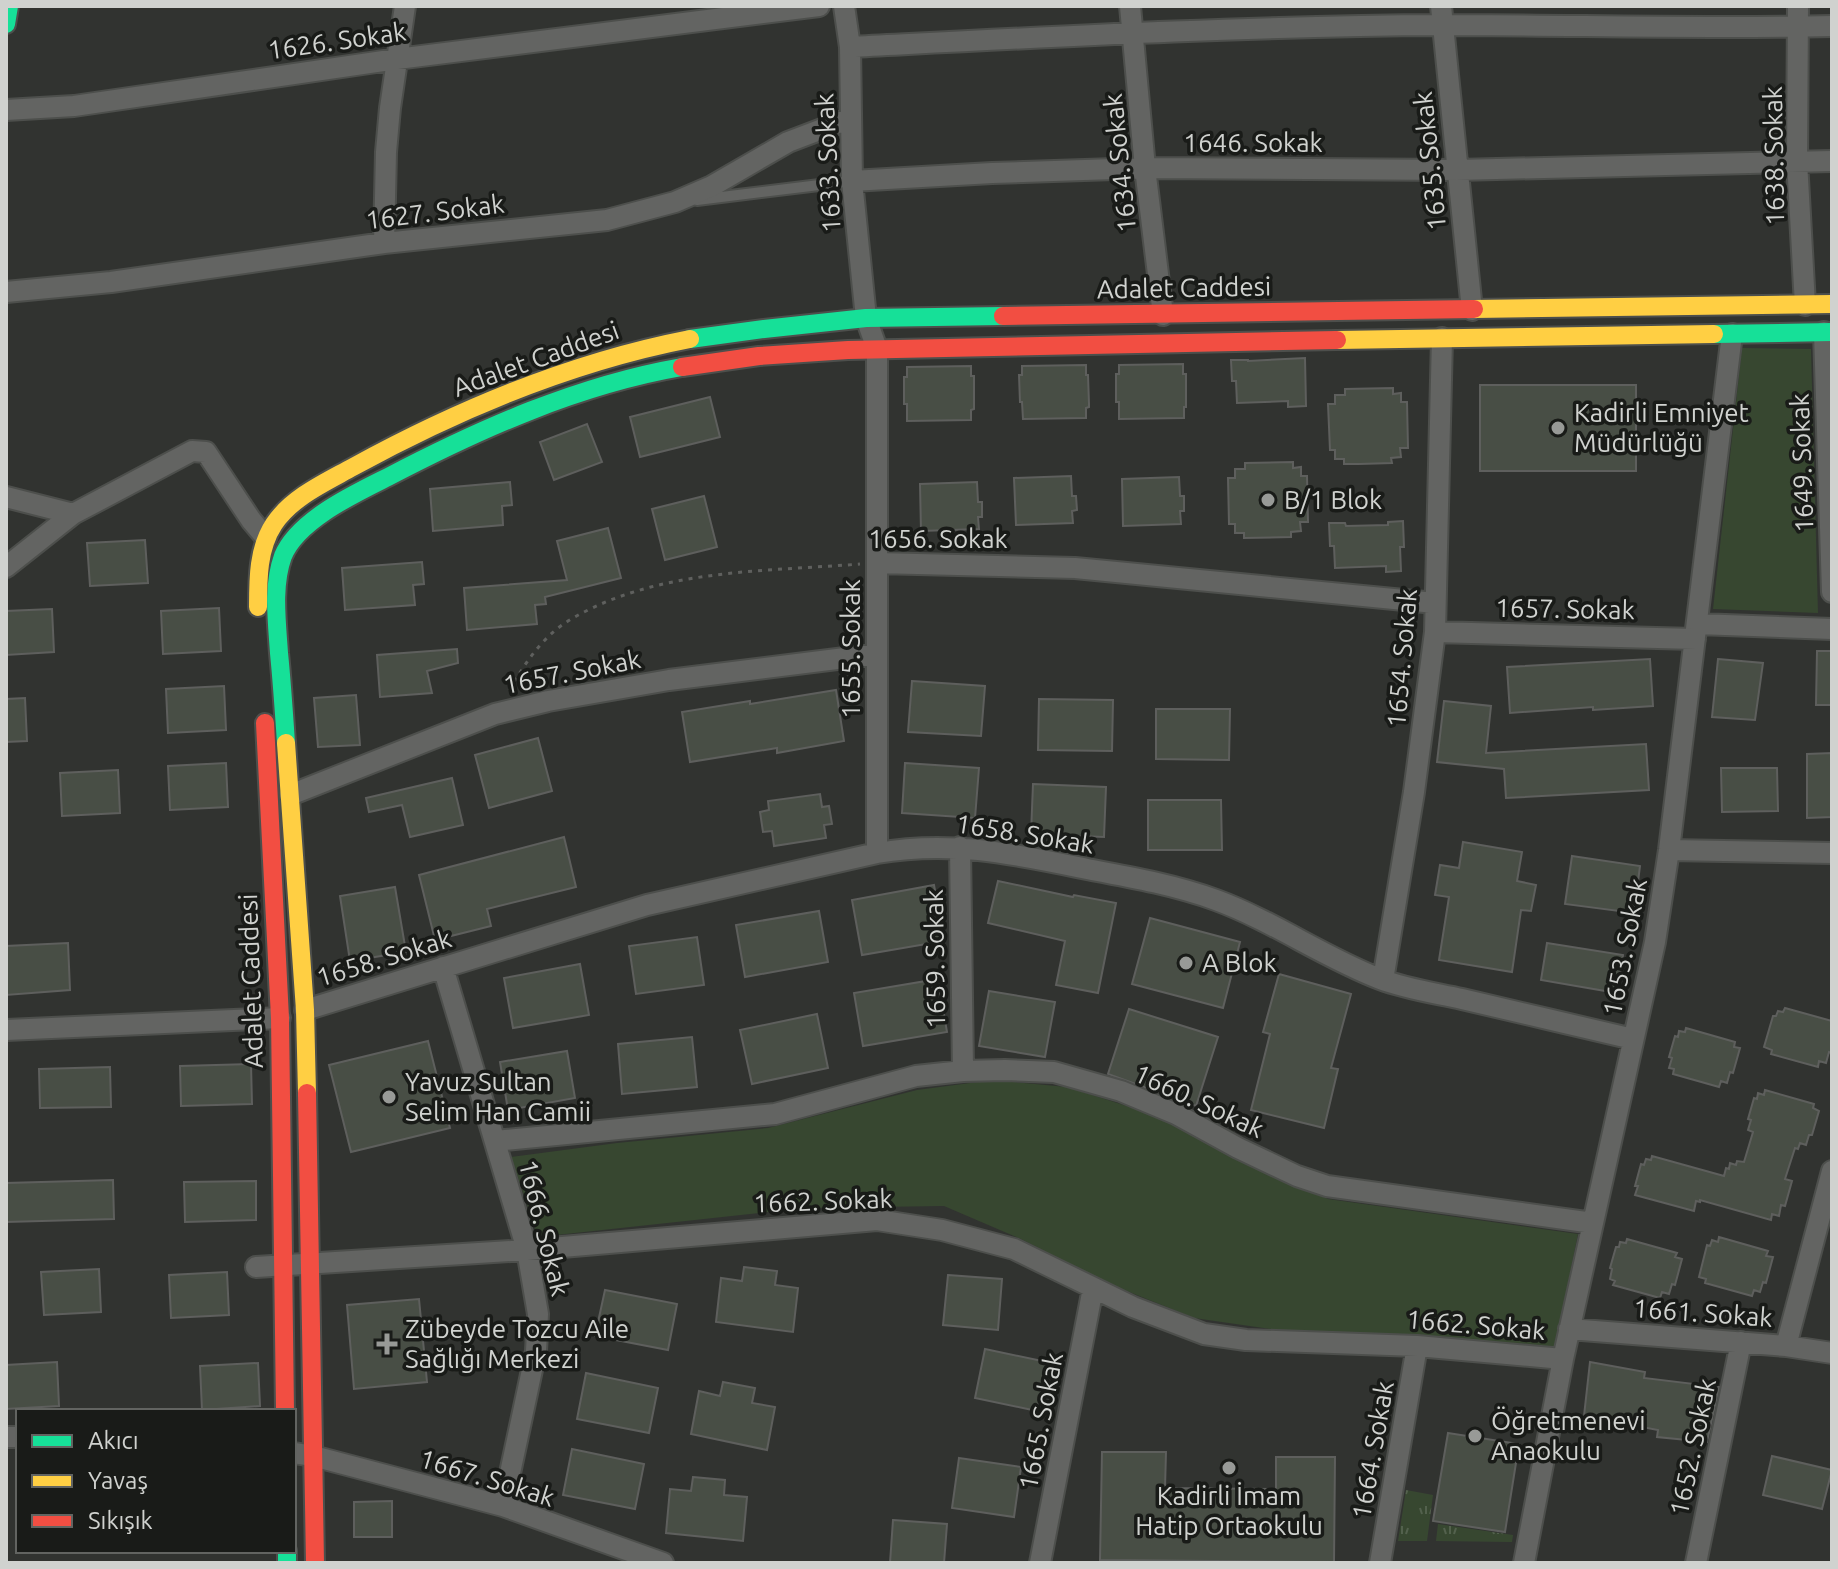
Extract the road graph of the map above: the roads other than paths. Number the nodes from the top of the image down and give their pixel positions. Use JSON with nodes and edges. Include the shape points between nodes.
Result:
{"nodes":[{"id":1,"x":9,"y":6,"type":"edge"},
{"id":2,"x":405,"y":6,"type":"edge"},
{"id":3,"x":819,"y":6,"type":"edge"},
{"id":4,"x":844,"y":6,"type":"edge"},
{"id":5,"x":1130,"y":6,"type":"edge"},
{"id":6,"x":1442,"y":16,"type":"edge"},
{"id":7,"x":1798,"y":16,"type":"edge"},
{"id":8,"x":6,"y":24,"type":"edge"},
{"id":9,"x":1832,"y":26,"type":"edge"},
{"id":10,"x":1132,"y":32,"type":"junction"},
{"id":11,"x":850,"y":47,"type":"junction"},
{"id":12,"x":397,"y":59,"type":"junction"},
{"id":13,"x":6,"y":110,"type":"edge"},
{"id":14,"x":851,"y":118,"type":"junction"},
{"id":15,"x":1797,"y":161,"type":"junction"},
{"id":16,"x":1832,"y":161,"type":"edge"},
{"id":17,"x":1145,"y":168,"type":"junction"},
{"id":18,"x":1457,"y":170,"type":"junction"},
{"id":19,"x":852,"y":181,"type":"junction"},
{"id":20,"x":675,"y":202,"type":"junction"},
{"id":21,"x":384,"y":243,"type":"junction"},
{"id":22,"x":6,"y":292,"type":"edge"},
{"id":23,"x":1832,"y":304,"type":"edge"},
{"id":24,"x":1805,"y":305,"type":"junction"},
{"id":25,"x":1472,"y":310,"type":"junction"},
{"id":26,"x":1163,"y":315,"type":"junction"},
{"id":27,"x":866,"y":318,"type":"junction"},
{"id":28,"x":1828,"y":332,"type":"edge"},
{"id":29,"x":1732,"y":334,"type":"junction"},
{"id":30,"x":1442,"y":338,"type":"junction"},
{"id":31,"x":877,"y":349,"type":"junction"},
{"id":32,"x":6,"y":497,"type":"edge"},
{"id":33,"x":73,"y":514,"type":"junction"},
{"id":34,"x":266,"y":538,"type":"junction"},
{"id":35,"x":877,"y":563,"type":"junction"},
{"id":36,"x":6,"y":567,"type":"edge"},
{"id":37,"x":1832,"y":592,"type":"edge"},
{"id":38,"x":1435,"y":603,"type":"junction"},
{"id":39,"x":1832,"y":629,"type":"edge"},
{"id":40,"x":1696,"y":631,"type":"junction"},
{"id":41,"x":1435,"y":632,"type":"junction"},
{"id":42,"x":260,"y":639,"type":"dead end"},
{"id":43,"x":877,"y":654,"type":"junction"},
{"id":44,"x":263,"y":702,"type":"dead end"},
{"id":45,"x":290,"y":795,"type":"junction"},
{"id":46,"x":960,"y":847,"type":"junction"},
{"id":47,"x":1669,"y":850,"type":"junction"},
{"id":48,"x":877,"y":853,"type":"junction"},
{"id":49,"x":1832,"y":853,"type":"edge"},
{"id":50,"x":443,"y":967,"type":"junction"},
{"id":51,"x":1383,"y":980,"type":"junction"},
{"id":52,"x":305,"y":1010,"type":"junction"},
{"id":53,"x":280,"y":1018,"type":"junction"},
{"id":54,"x":6,"y":1030,"type":"edge"},
{"id":55,"x":1633,"y":1039,"type":"junction"},
{"id":56,"x":963,"y":1071,"type":"junction"},
{"id":57,"x":495,"y":1141,"type":"junction"},
{"id":58,"x":1832,"y":1171,"type":"edge"},
{"id":59,"x":1593,"y":1223,"type":"junction"},
{"id":60,"x":527,"y":1250,"type":"junction"},
{"id":61,"x":310,"y":1264,"type":"junction"},
{"id":62,"x":283,"y":1265,"type":"junction"},
{"id":63,"x":256,"y":1267,"type":"dead end"},
{"id":64,"x":1093,"y":1288,"type":"junction"},
{"id":65,"x":1569,"y":1329,"type":"junction"},
{"id":66,"x":1741,"y":1342,"type":"junction"},
{"id":67,"x":1417,"y":1346,"type":"junction"},
{"id":68,"x":1786,"y":1346,"type":"junction"},
{"id":69,"x":1832,"y":1353,"type":"edge"},
{"id":70,"x":1563,"y":1359,"type":"junction"},
{"id":71,"x":285,"y":1409,"type":"edge"},
{"id":72,"x":304,"y":1455,"type":"edge"},
{"id":73,"x":503,"y":1506,"type":"junction"},
{"id":74,"x":612,"y":1554,"type":"edge"},
{"id":75,"x":315,"y":1563,"type":"edge"},
{"id":76,"x":663,"y":1563,"type":"edge"},
{"id":77,"x":1040,"y":1563,"type":"edge"},
{"id":78,"x":1380,"y":1563,"type":"edge"},
{"id":79,"x":1524,"y":1563,"type":"edge"},
{"id":80,"x":1696,"y":1563,"type":"edge"}],
"edges":[{"from":1,"to":8,"type":"street"},
{"from":2,"to":12,"type":"street"},
{"from":3,"to":12,"type":"street","name":"1626. Sokak"},
{"from":4,"to":11,"type":"street","name":"1633. Sokak"},
{"from":5,"to":10,"type":"street","name":"1634. Sokak"},
{"from":6,"to":7,"type":"street"},
{"from":6,"to":10,"type":"street"},
{"from":6,"to":18,"type":"street","name":"1635. Sokak"},
{"from":7,"to":9,"type":"street"},
{"from":7,"to":15,"type":"street","name":"1638. Sokak"},
{"from":10,"to":11,"type":"street"},
{"from":10,"to":17,"type":"street","name":"1634. Sokak"},
{"from":11,"to":14,"type":"street","name":"1633. Sokak"},
{"from":12,"to":13,"type":"street","name":"1626. Sokak","via":[[74,106]]},
{"from":12,"to":21,"type":"street","via":[[386,152]]},
{"from":14,"to":19,"type":"street","name":"1633. Sokak"},
{"from":14,"to":20,"type":"street","name":"1627. Sokak","via":[[788,142]]},
{"from":15,"to":16,"type":"street","name":"1646. Sokak"},
{"from":15,"to":18,"type":"street","name":"1646. Sokak"},
{"from":15,"to":24,"type":"street","name":"1638. Sokak"},
{"from":17,"to":18,"type":"street","name":"1646. Sokak"},
{"from":17,"to":19,"type":"street","name":"1646. Sokak"},
{"from":17,"to":26,"type":"street","name":"1634. Sokak"},
{"from":18,"to":25,"type":"street","name":"1635. Sokak"},
{"from":19,"to":20,"type":"lane","name":"1646. Sokak"},
{"from":19,"to":27,"type":"street","name":"1633. Sokak"},
{"from":20,"to":21,"type":"street","name":"1627. Sokak","via":[[607,220]]},
{"from":21,"to":22,"type":"street","name":"1627. Sokak"},
{"from":23,"to":24,"type":"street","name":"Adalet Caddesi"},
{"from":24,"to":25,"type":"street","name":"Adalet Caddesi"},
{"from":25,"to":26,"type":"street","name":"Adalet Caddesi"},
{"from":26,"to":27,"type":"street","name":"Adalet Caddesi"},
{"from":27,"to":31,"type":"street","name":"1633. Sokak"},
{"from":27,"to":34,"type":"street","name":"Adalet Caddesi","via":[[695,339],[595,361],[546,378],[395,443],[287,509]]},
{"from":28,"to":29,"type":"street"},
{"from":28,"to":37,"type":"street","name":"1649. Sokak"},
{"from":29,"to":30,"type":"street"},
{"from":29,"to":40,"type":"street","name":"1653. Sokak"},
{"from":30,"to":31,"type":"street"},
{"from":30,"to":38,"type":"street","name":"1654. Sokak"},
{"from":31,"to":35,"type":"street","name":"1655. Sokak"},
{"from":31,"to":45,"type":"street","via":[[718,361],[588,391],[423,459],[305,528],[285,553],[279,579]]},
{"from":32,"to":33,"type":"street"},
{"from":33,"to":34,"type":"street","via":[[192,451],[206,452]]},
{"from":33,"to":36,"type":"street"},
{"from":34,"to":42,"type":"street","name":"Adalet Caddesi","via":[[258,586]]},
{"from":35,"to":38,"type":"street","name":"1656. Sokak","via":[[1075,568]]},
{"from":35,"to":43,"type":"street","name":"1655. Sokak"},
{"from":38,"to":41,"type":"street","name":"1654. Sokak"},
{"from":39,"to":40,"type":"street","name":"1657. Sokak"},
{"from":40,"to":41,"type":"street","name":"1657. Sokak"},
{"from":40,"to":47,"type":"street","name":"1653. Sokak"},
{"from":41,"to":51,"type":"street","name":"1654. Sokak"},
{"from":43,"to":45,"type":"street","name":"1657. Sokak","via":[[548,701],[495,714]]},
{"from":43,"to":48,"type":"street","name":"1655. Sokak"},
{"from":44,"to":53,"type":"street","name":"Adalet Caddesi"},
{"from":45,"to":52,"type":"street"},
{"from":46,"to":48,"type":"street","name":"1658. Sokak"},
{"from":46,"to":51,"type":"street","name":"1658. Sokak","via":[[1189,891]]},
{"from":46,"to":56,"type":"street","name":"1659. Sokak"},
{"from":47,"to":49,"type":"street"},
{"from":47,"to":55,"type":"street","name":"1653. Sokak"},
{"from":48,"to":50,"type":"street","name":"1658. Sokak","via":[[647,905]]},
{"from":50,"to":52,"type":"street","name":"1658. Sokak"},
{"from":50,"to":57,"type":"street","name":"1666. Sokak"},
{"from":51,"to":55,"type":"street","name":"1658. Sokak"},
{"from":52,"to":61,"type":"street"},
{"from":53,"to":54,"type":"street"},
{"from":53,"to":62,"type":"street","name":"Adalet Caddesi"},
{"from":55,"to":59,"type":"street","name":"1653. Sokak"},
{"from":56,"to":57,"type":"street","name":"1660. Sokak","via":[[916,1076],[775,1114]]},
{"from":56,"to":59,"type":"street","name":"1660. Sokak","via":[[1054,1072],[1121,1091],[1327,1186]]},
{"from":57,"to":60,"type":"street","name":"1666. Sokak"},
{"from":58,"to":68,"type":"street"},
{"from":59,"to":65,"type":"street","name":"1653. Sokak"},
{"from":60,"to":61,"type":"street","name":"1662. Sokak"},
{"from":60,"to":64,"type":"street","name":"1662. Sokak","via":[[877,1220],[1014,1249]]},
{"from":60,"to":73,"type":"street","name":"1666. Sokak","via":[[538,1314],[536,1351]]},
{"from":61,"to":62,"type":"street","name":"1662. Sokak"},
{"from":61,"to":72,"type":"street"},
{"from":62,"to":63,"type":"street","name":"1662. Sokak"},
{"from":62,"to":71,"type":"street","name":"Adalet Caddesi"},
{"from":64,"to":67,"type":"street","name":"1662. Sokak","via":[[1204,1334]]},
{"from":64,"to":77,"type":"street","name":"1665. Sokak"},
{"from":65,"to":66,"type":"street","name":"1661. Sokak"},
{"from":65,"to":70,"type":"street","name":"1653. Sokak"},
{"from":66,"to":68,"type":"street","name":"1661. Sokak"},
{"from":66,"to":80,"type":"street","name":"1652. Sokak"},
{"from":67,"to":70,"type":"street","name":"1662. Sokak"},
{"from":67,"to":78,"type":"street","name":"1664. Sokak"},
{"from":68,"to":69,"type":"street","name":"1661. Sokak"},
{"from":70,"to":79,"type":"street","name":"1653. Sokak"},
{"from":72,"to":73,"type":"street","name":"1667. Sokak"},
{"from":72,"to":75,"type":"street"},
{"from":73,"to":74,"type":"street","name":"1667. Sokak"},
{"from":74,"to":76,"type":"street","name":"1667. Sokak"}]}
